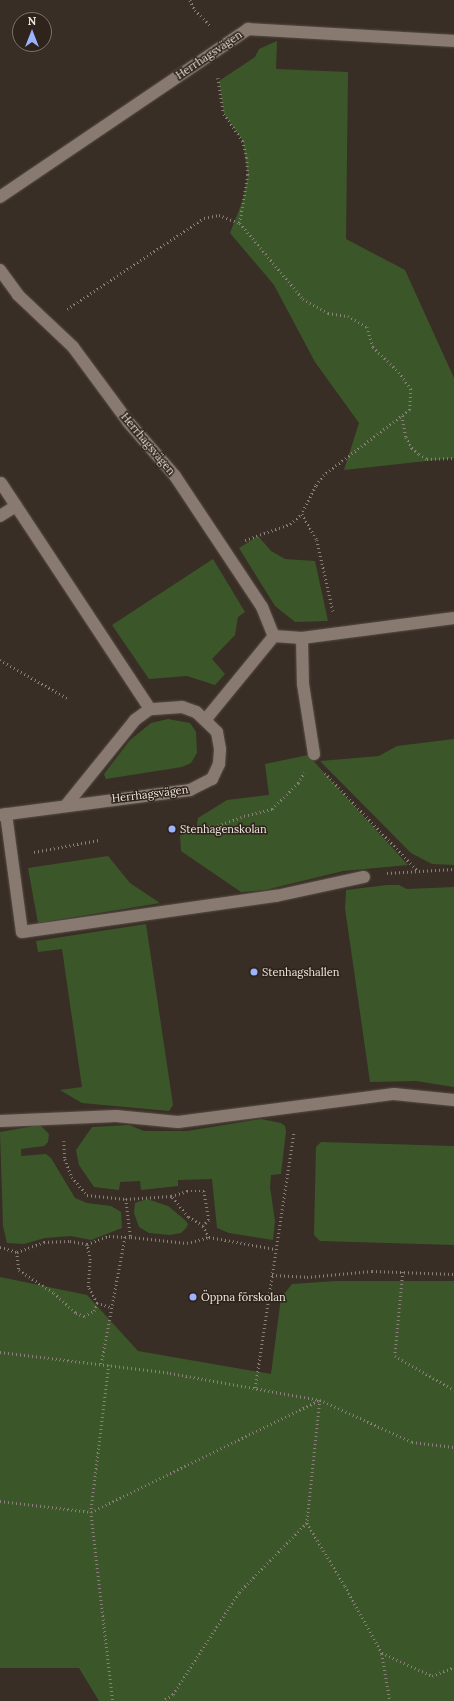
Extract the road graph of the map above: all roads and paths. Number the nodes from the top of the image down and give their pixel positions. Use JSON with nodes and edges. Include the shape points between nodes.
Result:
{"nodes":[{"id":1,"x":190,"y":0,"type":"edge"},
{"id":2,"x":454,"y":40,"type":"edge"},
{"id":3,"x":226,"y":44,"type":"junction"},
{"id":4,"x":212,"y":53,"type":"junction"},
{"id":5,"x":0,"y":197,"type":"edge"},
{"id":6,"x":240,"y":224,"type":"junction"},
{"id":7,"x":0,"y":270,"type":"edge"},
{"id":8,"x":46,"y":323,"type":"junction"},
{"id":9,"x":402,"y":416,"type":"junction"},
{"id":10,"x":454,"y":458,"type":"edge"},
{"id":11,"x":1,"y":483,"type":"edge"},
{"id":12,"x":16,"y":506,"type":"junction"},
{"id":13,"x":302,"y":514,"type":"junction"},
{"id":14,"x":0,"y":516,"type":"edge"},
{"id":15,"x":268,"y":531,"type":"dead end"},
{"id":16,"x":454,"y":618,"type":"edge"},
{"id":17,"x":338,"y":633,"type":"junction"},
{"id":18,"x":274,"y":636,"type":"junction"},
{"id":19,"x":302,"y":638,"type":"junction"},
{"id":20,"x":0,"y":660,"type":"edge"},
{"id":21,"x":69,"y":699,"type":"dead end"},
{"id":22,"x":150,"y":709,"type":"junction"},
{"id":23,"x":206,"y":719,"type":"junction"},
{"id":24,"x":314,"y":754,"type":"junction"},
{"id":25,"x":67,"y":804,"type":"junction"},
{"id":26,"x":3,"y":814,"type":"edge"},
{"id":27,"x":193,"y":826,"type":"dead end"},
{"id":28,"x":99,"y":840,"type":"dead end"},
{"id":29,"x":12,"y":856,"type":"junction"},
{"id":30,"x":454,"y":869,"type":"edge"},
{"id":31,"x":417,"y":870,"type":"junction"},
{"id":32,"x":364,"y":877,"type":"joint"},
{"id":33,"x":454,"y":1100,"type":"edge"},
{"id":34,"x":297,"y":1106,"type":"junction"},
{"id":35,"x":62,"y":1117,"type":"junction"},
{"id":36,"x":0,"y":1120,"type":"edge"},
{"id":37,"x":171,"y":1196,"type":"junction"},
{"id":38,"x":126,"y":1199,"type":"junction"},
{"id":39,"x":203,"y":1226,"type":"junction"},
{"id":40,"x":125,"y":1236,"type":"junction"},
{"id":41,"x":131,"y":1237,"type":"junction"},
{"id":42,"x":209,"y":1237,"type":"junction"},
{"id":43,"x":87,"y":1244,"type":"junction"},
{"id":44,"x":0,"y":1247,"type":"edge"},
{"id":45,"x":275,"y":1249,"type":"junction"},
{"id":46,"x":17,"y":1252,"type":"junction"},
{"id":47,"x":403,"y":1272,"type":"junction"},
{"id":48,"x":454,"y":1274,"type":"edge"},
{"id":49,"x":272,"y":1275,"type":"junction"},
{"id":50,"x":97,"y":1303,"type":"junction"},
{"id":51,"x":112,"y":1307,"type":"junction"},
{"id":52,"x":0,"y":1352,"type":"edge"},
{"id":53,"x":101,"y":1364,"type":"junction"},
{"id":54,"x":108,"y":1365,"type":"junction"},
{"id":55,"x":255,"y":1388,"type":"junction"},
{"id":56,"x":454,"y":1390,"type":"edge"},
{"id":57,"x":320,"y":1400,"type":"junction"},
{"id":58,"x":454,"y":1447,"type":"edge"},
{"id":59,"x":0,"y":1501,"type":"edge"},
{"id":60,"x":91,"y":1512,"type":"junction"},
{"id":61,"x":307,"y":1523,"type":"junction"},
{"id":62,"x":382,"y":1653,"type":"junction"},
{"id":63,"x":454,"y":1667,"type":"edge"},
{"id":64,"x":113,"y":1701,"type":"edge"},
{"id":65,"x":163,"y":1701,"type":"edge"},
{"id":66,"x":390,"y":1701,"type":"edge"}],
"edges":[{"from":1,"to":3,"type":"path","via":[[199,15]]},
{"from":2,"to":3,"type":"street","name":"Herrhagsvägen","via":[[248,29]]},
{"from":3,"to":4,"type":"street","name":"Herrhagsvägen"},
{"from":4,"to":5,"type":"street","name":"Herrhagsvägen"},
{"from":4,"to":6,"type":"path","via":[[224,114],[243,140],[247,158],[248,175]]},
{"from":6,"to":8,"type":"path","via":[[223,215],[204,218]]},
{"from":6,"to":9,"type":"path","via":[[302,299],[328,313],[348,316],[367,327],[373,347],[399,372],[411,389],[410,410]]},
{"from":7,"to":8,"type":"street","name":"Herrhagsvägen","via":[[18,295]]},
{"from":8,"to":18,"type":"street","name":"Herrhagsvägen","via":[[73,347],[129,423],[175,476],[262,607]]},
{"from":9,"to":10,"type":"path","via":[[406,437],[419,454],[427,459]]},
{"from":9,"to":13,"type":"path","via":[[324,475]]},
{"from":11,"to":12,"type":"street"},
{"from":12,"to":14,"type":"street"},
{"from":12,"to":22,"type":"street"},
{"from":13,"to":15,"type":"path","via":[[294,522]]},
{"from":13,"to":17,"type":"path","via":[[317,540]]},
{"from":16,"to":17,"type":"street"},
{"from":17,"to":19,"type":"street"},
{"from":18,"to":19,"type":"street"},
{"from":18,"to":23,"type":"street"},
{"from":19,"to":24,"type":"street","via":[[303,684]]},
{"from":20,"to":21,"type":"path"},
{"from":22,"to":23,"type":"street","name":"Herrhagsvägen","via":[[182,707]]},
{"from":22,"to":25,"type":"street","via":[[135,720]]},
{"from":23,"to":25,"type":"street","name":"Herrhagsvägen","via":[[217,732],[220,749],[212,779],[190,790]]},
{"from":24,"to":27,"type":"path","via":[[298,783],[272,809],[214,827]]},
{"from":24,"to":31,"type":"path","via":[[322,770]]},
{"from":25,"to":26,"type":"street","name":"Herrhagsvägen"},
{"from":26,"to":29,"type":"street"},
{"from":28,"to":29,"type":"path"},
{"from":29,"to":32,"type":"street","via":[[22,932],[276,896]]},
{"from":30,"to":31,"type":"path"},
{"from":31,"to":32,"type":"path"},
{"from":33,"to":34,"type":"street","via":[[403,1094]]},
{"from":34,"to":35,"type":"street","via":[[178,1122],[116,1116]]},
{"from":34,"to":45,"type":"path"},
{"from":35,"to":36,"type":"street"},
{"from":35,"to":38,"type":"path","via":[[65,1159],[78,1186],[87,1195]]},
{"from":37,"to":38,"type":"path"},
{"from":37,"to":39,"type":"path","via":[[191,1220]]},
{"from":37,"to":39,"type":"path","via":[[186,1191],[204,1191],[209,1220]]},
{"from":38,"to":41,"type":"path"},
{"from":39,"to":42,"type":"path"},
{"from":40,"to":41,"type":"path"},
{"from":40,"to":43,"type":"path","via":[[109,1236]]},
{"from":40,"to":51,"type":"path"},
{"from":41,"to":42,"type":"path","via":[[186,1243]]},
{"from":42,"to":45,"type":"path"},
{"from":43,"to":46,"type":"path","via":[[70,1241],[49,1242]]},
{"from":43,"to":50,"type":"path","via":[[90,1260],[88,1287]]},
{"from":44,"to":46,"type":"path"},
{"from":45,"to":49,"type":"path"},
{"from":46,"to":50,"type":"path","via":[[19,1270],[54,1293],[76,1313],[84,1316],[94,1311]]},
{"from":47,"to":48,"type":"path"},
{"from":47,"to":49,"type":"path","via":[[344,1272],[307,1277]]},
{"from":47,"to":56,"type":"path","via":[[395,1356]]},
{"from":49,"to":55,"type":"path"},
{"from":50,"to":51,"type":"path"},
{"from":51,"to":53,"type":"path"},
{"from":52,"to":53,"type":"path"},
{"from":53,"to":54,"type":"path"},
{"from":54,"to":55,"type":"path"},
{"from":54,"to":60,"type":"path"},
{"from":55,"to":57,"type":"path"},
{"from":57,"to":58,"type":"path","via":[[412,1442]]},
{"from":57,"to":60,"type":"path"},
{"from":57,"to":61,"type":"path"},
{"from":59,"to":60,"type":"path"},
{"from":60,"to":64,"type":"path"},
{"from":61,"to":62,"type":"path"},
{"from":61,"to":65,"type":"path","via":[[239,1593],[173,1695]]},
{"from":62,"to":63,"type":"path","via":[[432,1676]]},
{"from":62,"to":66,"type":"path"}]}
